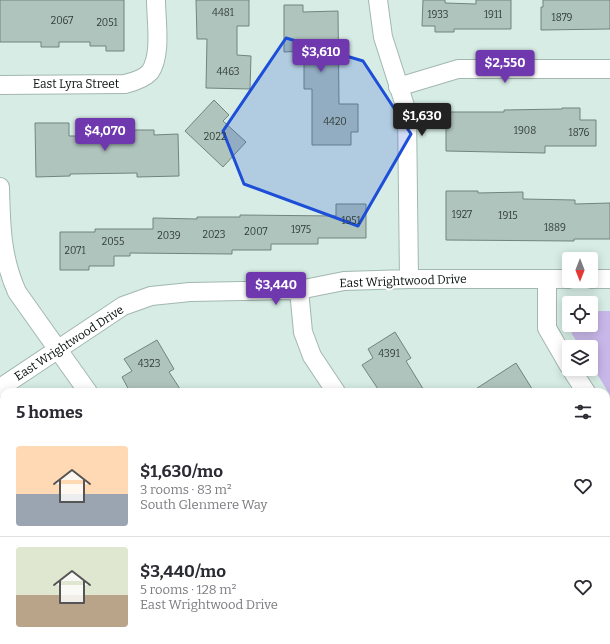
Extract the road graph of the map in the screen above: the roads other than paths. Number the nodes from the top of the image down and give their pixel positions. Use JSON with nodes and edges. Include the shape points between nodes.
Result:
{"nodes":[{"id":1,"x":156,"y":0,"type":"edge"},
{"id":2,"x":378,"y":0,"type":"edge"},
{"id":3,"x":610,"y":69,"type":"edge"},
{"id":4,"x":0,"y":85,"type":"edge"},
{"id":5,"x":398,"y":87,"type":"junction"},
{"id":6,"x":0,"y":187,"type":"edge"},
{"id":7,"x":409,"y":279,"type":"junction"},
{"id":8,"x":547,"y":279,"type":"junction"},
{"id":9,"x":562,"y":279,"type":"edge"},
{"id":10,"x":598,"y":279,"type":"edge"},
{"id":11,"x":610,"y":279,"type":"edge"},
{"id":12,"x":299,"y":290,"type":"junction"},
{"id":13,"x":58,"y":350,"type":"junction"},
{"id":14,"x":562,"y":354,"type":"edge"},
{"id":15,"x":576,"y":376,"type":"edge"},
{"id":16,"x":0,"y":388,"type":"edge"},
{"id":17,"x":85,"y":388,"type":"edge"},
{"id":18,"x":333,"y":388,"type":"edge"},
{"id":19,"x":583,"y":388,"type":"edge"}],
"edges":[{"from":1,"to":4,"type":"street","name":"East Lyra Street","via":[[157,50],[149,73],[137,81],[125,84]]},
{"from":2,"to":5,"type":"street","via":[[383,37]]},
{"from":3,"to":5,"type":"street","via":[[458,68]]},
{"from":5,"to":7,"type":"street","via":[[407,112]]},
{"from":6,"to":13,"type":"street","via":[[1,224],[9,274],[16,292]]},
{"from":7,"to":8,"type":"street","name":"East Wrightwood Drive"},
{"from":7,"to":12,"type":"street","name":"East Wrightwood Drive","via":[[344,281]]},
{"from":8,"to":9,"type":"street","name":"East Wrightwood Drive"},
{"from":8,"to":14,"type":"street","via":[[547,328]]},
{"from":10,"to":11,"type":"street"},
{"from":12,"to":13,"type":"street","name":"East Wrightwood Drive","via":[[190,292],[151,296],[123,306]]},
{"from":12,"to":18,"type":"street","via":[[303,332],[312,356]]},
{"from":13,"to":16,"type":"street","name":"East Wrightwood Drive"},
{"from":13,"to":17,"type":"street"},
{"from":15,"to":19,"type":"street"}]}
